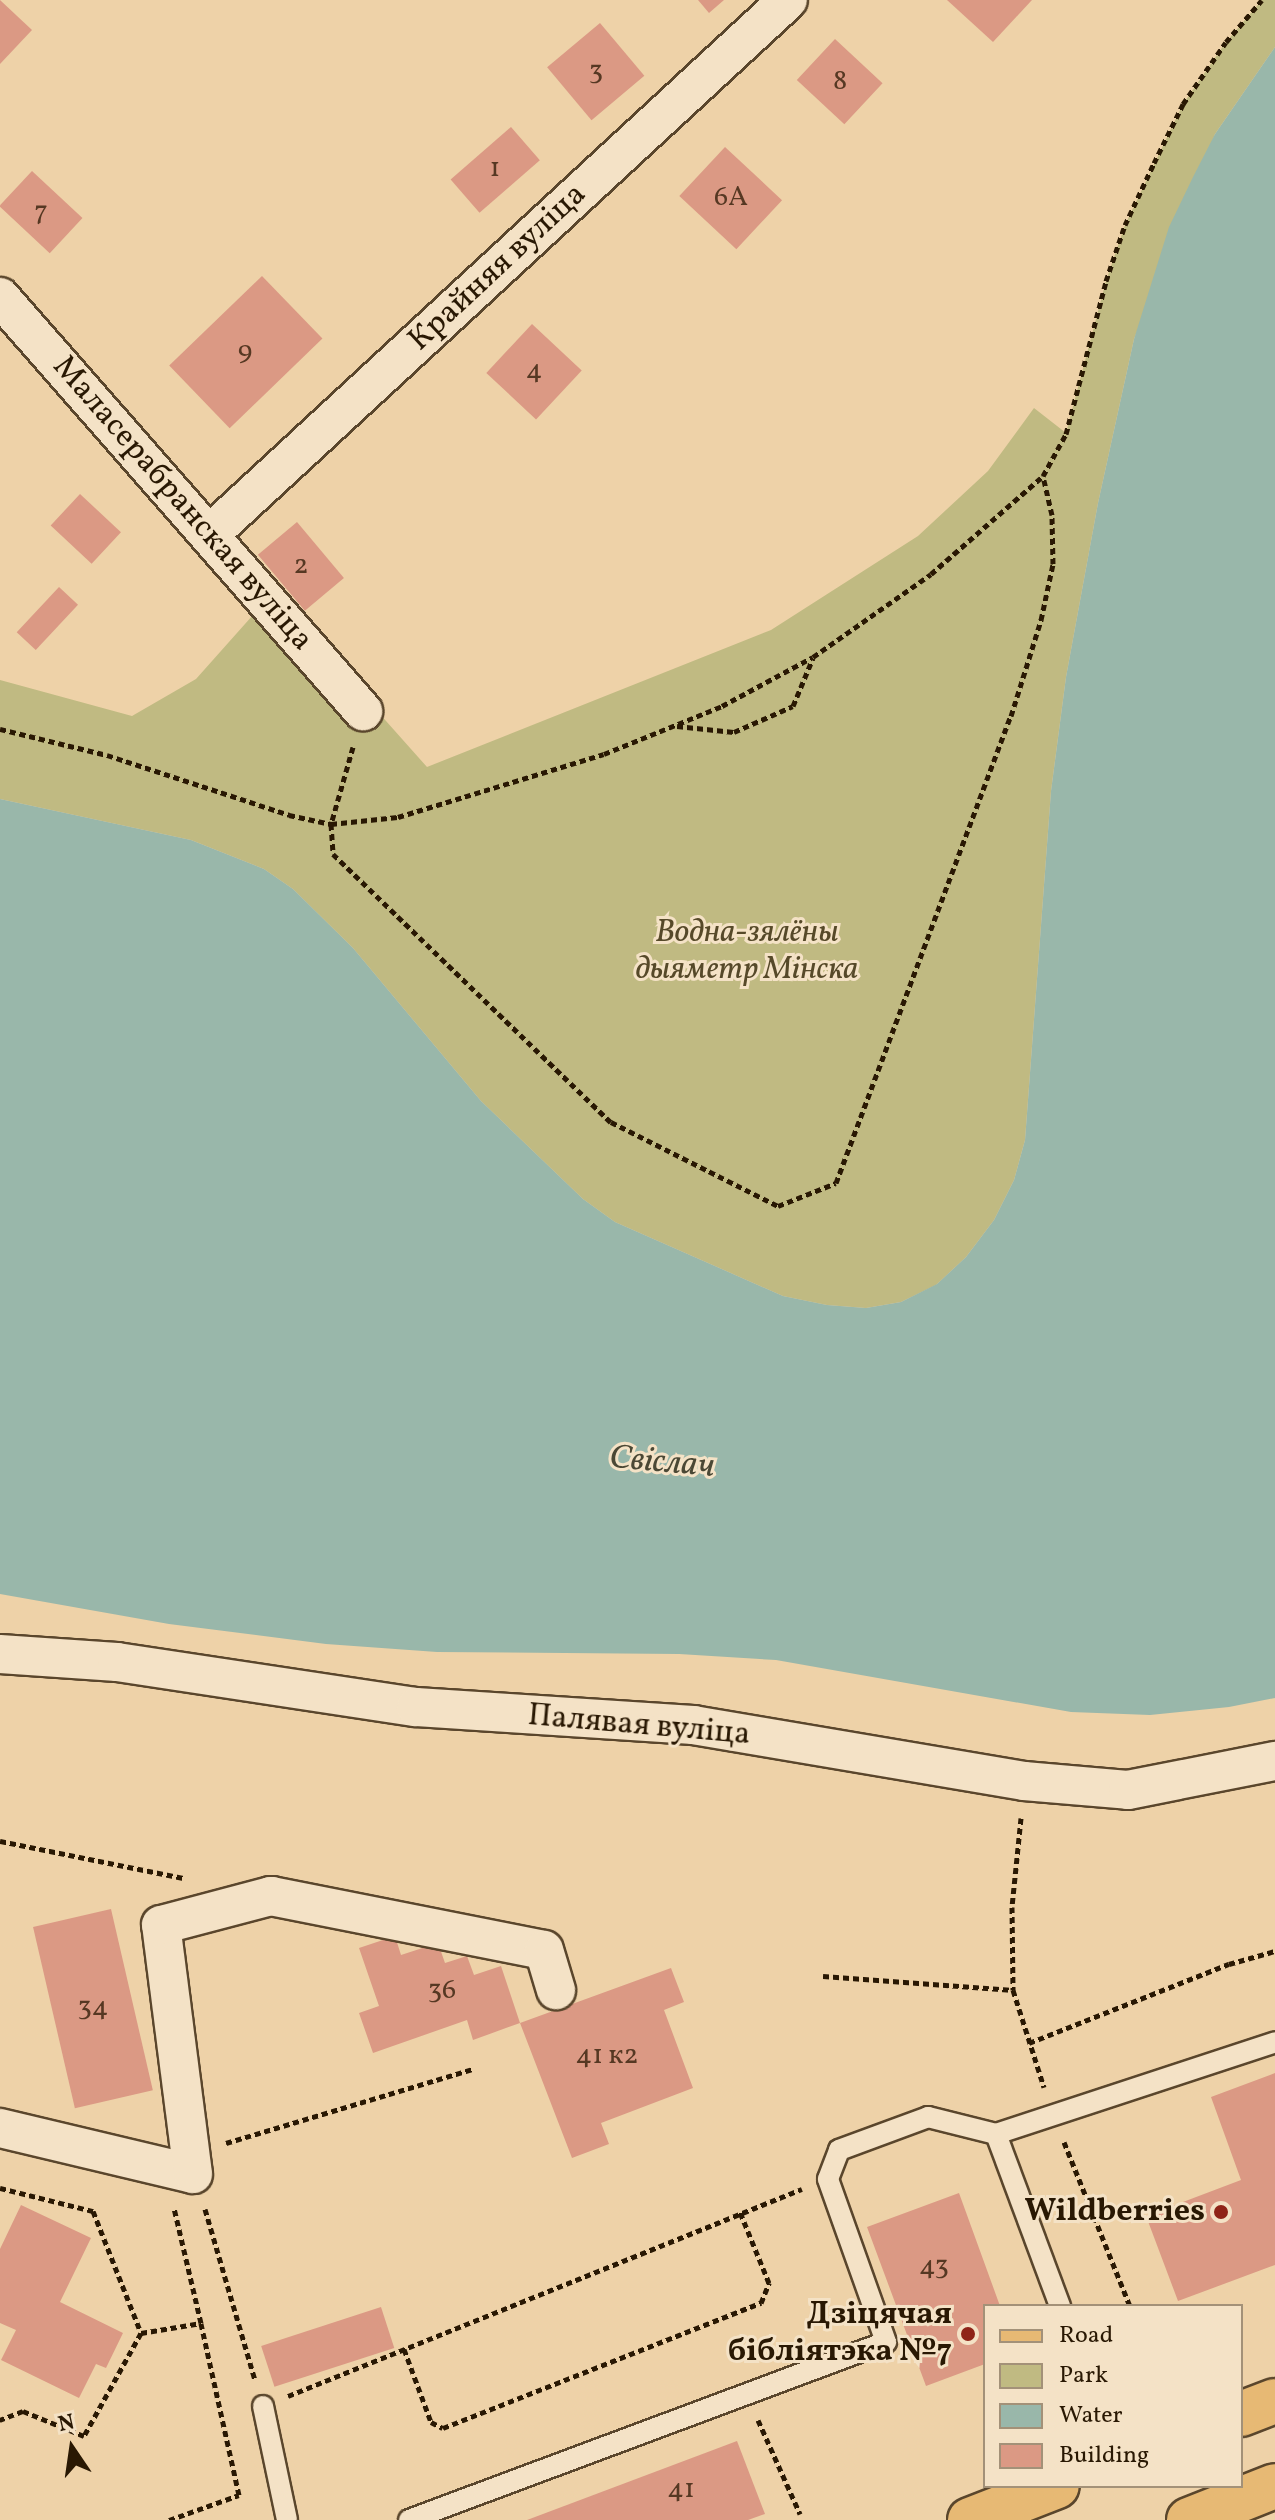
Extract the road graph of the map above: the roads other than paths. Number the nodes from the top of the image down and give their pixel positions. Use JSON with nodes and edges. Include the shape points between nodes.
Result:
{"nodes":[{"id":1,"x":788,"y":0,"type":"edge"},
{"id":2,"x":0,"y":297,"type":"edge"},
{"id":3,"x":209,"y":535,"type":"junction"},
{"id":4,"x":363,"y":711,"type":"road end"},
{"id":5,"x":0,"y":1654,"type":"edge"},
{"id":6,"x":1275,"y":1761,"type":"edge"},
{"id":7,"x":556,"y":1990,"type":"dead end"},
{"id":8,"x":1275,"y":2042,"type":"edge"},
{"id":9,"x":0,"y":2128,"type":"edge"},
{"id":10,"x":996,"y":2134,"type":"junction"},
{"id":11,"x":1059,"y":2304,"type":"edge"},
{"id":12,"x":1275,"y":2401,"type":"edge"},
{"id":13,"x":263,"y":2406,"type":"road end"},
{"id":14,"x":1243,"y":2413,"type":"edge"},
{"id":15,"x":1275,"y":2486,"type":"edge"},
{"id":16,"x":1052,"y":2488,"type":"edge"},
{"id":17,"x":287,"y":2520,"type":"edge"},
{"id":18,"x":409,"y":2520,"type":"edge"},
{"id":19,"x":970,"y":2520,"type":"edge"},
{"id":20,"x":1189,"y":2520,"type":"edge"}],
"edges":[{"from":1,"to":3,"type":"street","name":"Крайняя вуліца"},
{"from":2,"to":3,"type":"street","name":"Маласерабранская вуліца"},
{"from":3,"to":4,"type":"street","name":"Маласерабранская вуліца"},
{"from":5,"to":6,"type":"street","name":"Палявая вуліца","via":[[117,1662],[416,1707],[693,1725],[1024,1781],[1128,1790]]},
{"from":7,"to":9,"type":"street","via":[[544,1950],[271,1896],[161,1925],[177,2160]]},
{"from":8,"to":10,"type":"lane"},
{"from":10,"to":11,"type":"lane"},
{"from":10,"to":18,"type":"lane","via":[[928,2117],[839,2150],[828,2179],[886,2342]]},
{"from":12,"to":14,"type":"main road"},
{"from":13,"to":17,"type":"lane"},
{"from":15,"to":20,"type":"main road"},
{"from":16,"to":19,"type":"main road"}]}
